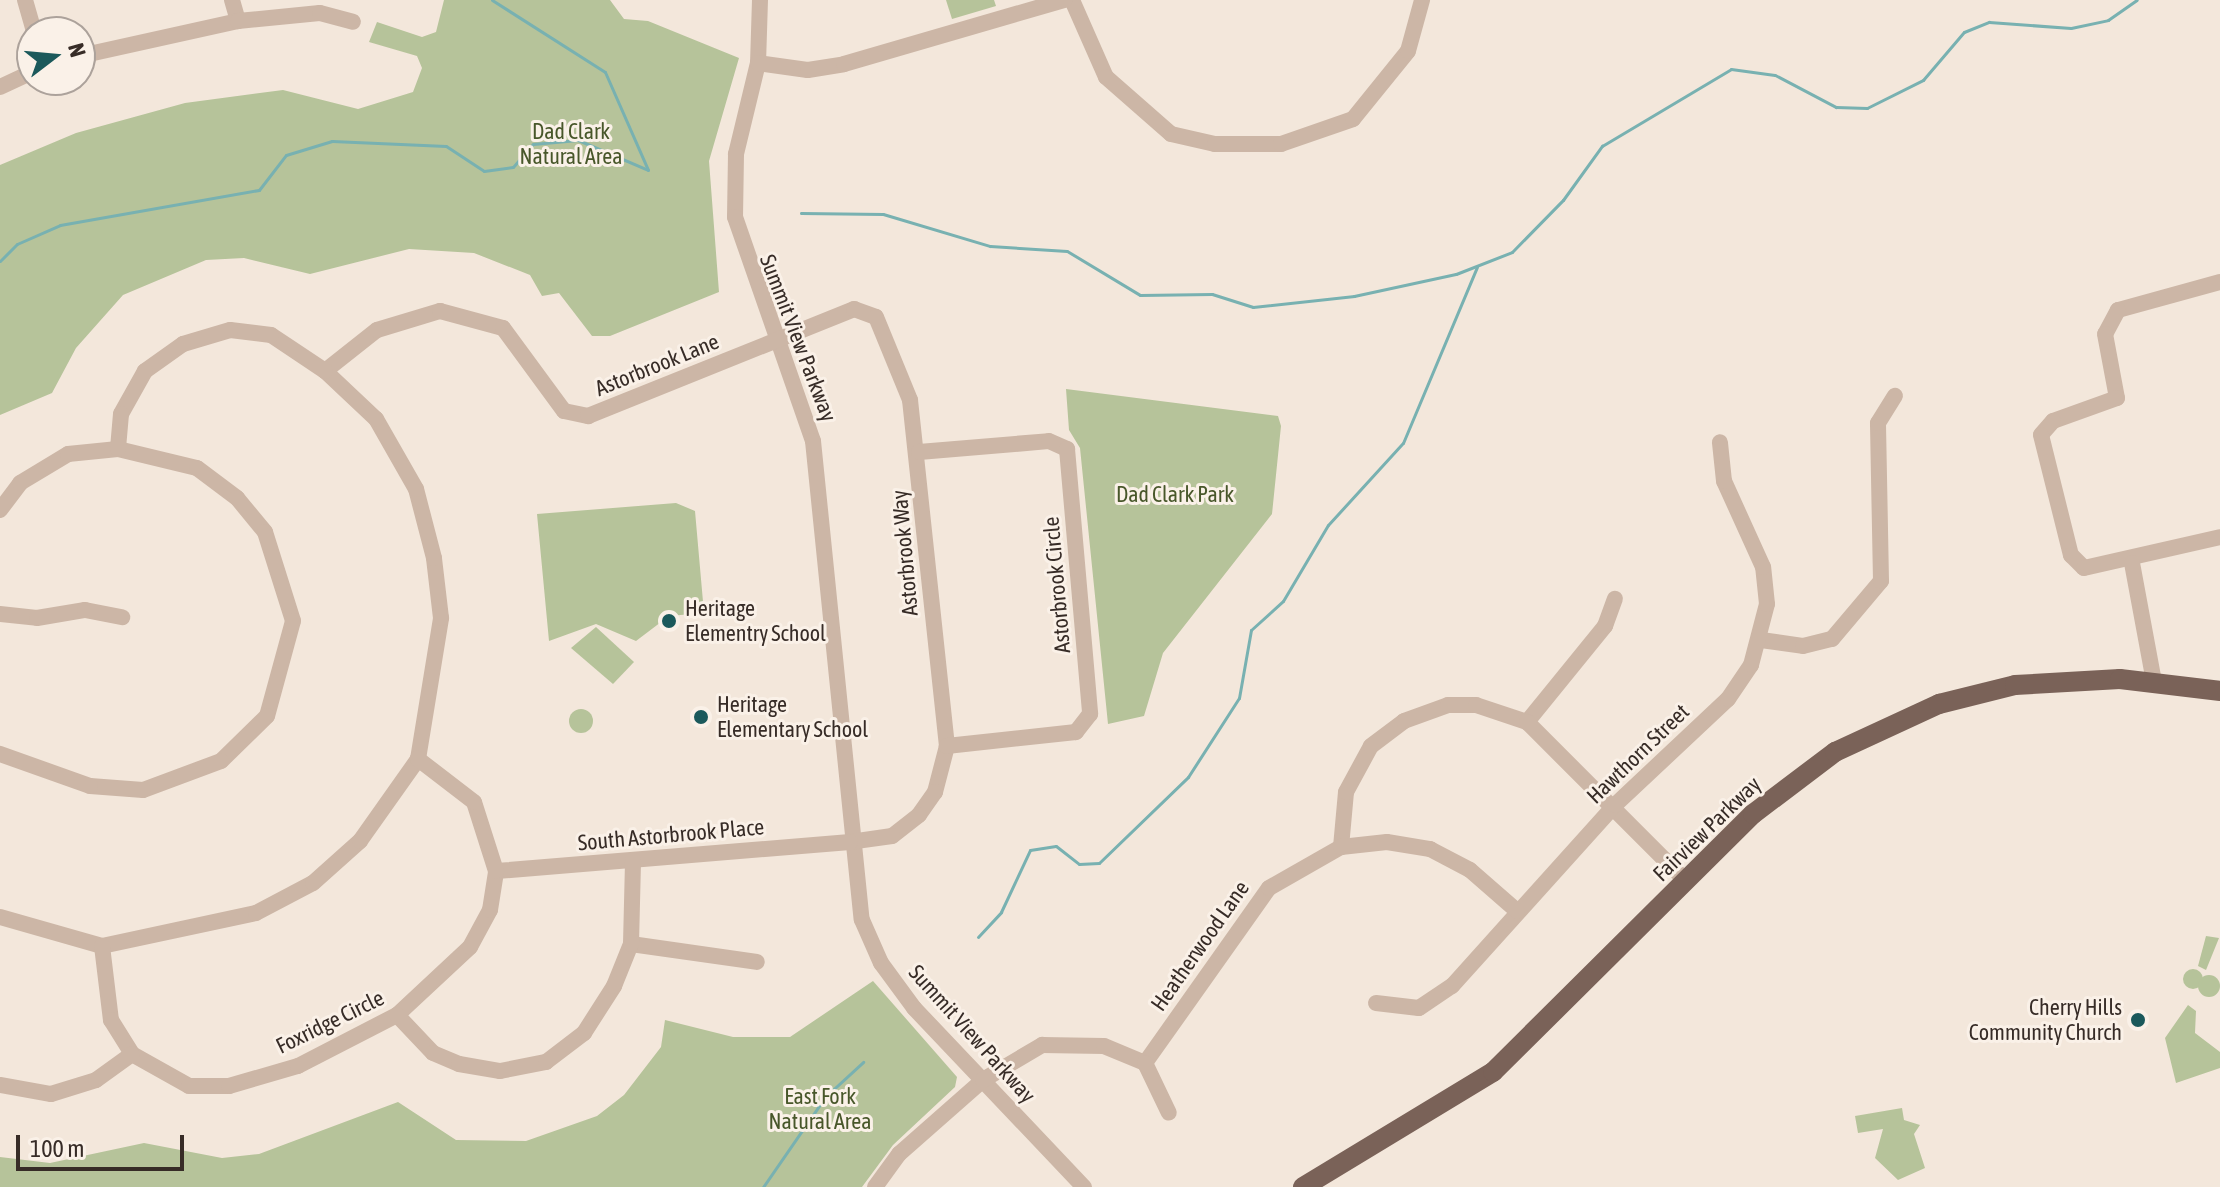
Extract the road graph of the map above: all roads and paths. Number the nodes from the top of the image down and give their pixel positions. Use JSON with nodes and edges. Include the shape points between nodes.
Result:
{"nodes":[{"id":1,"x":232,"y":0,"type":"edge"},
{"id":2,"x":760,"y":0,"type":"edge"},
{"id":3,"x":1065,"y":0,"type":"edge"},
{"id":4,"x":1072,"y":0,"type":"edge"},
{"id":5,"x":1422,"y":0,"type":"edge"},
{"id":6,"x":238,"y":21,"type":"junction"},
{"id":7,"x":353,"y":22,"type":"dead end"},
{"id":8,"x":96,"y":52,"type":"edge"},
{"id":9,"x":758,"y":63,"type":"junction"},
{"id":10,"x":2220,"y":282,"type":"edge"},
{"id":11,"x":776,"y":340,"type":"junction"},
{"id":12,"x":325,"y":371,"type":"junction"},
{"id":13,"x":1895,"y":396,"type":"dead end"},
{"id":14,"x":1720,"y":442,"type":"dead end"},
{"id":15,"x":118,"y":449,"type":"junction"},
{"id":16,"x":919,"y":452,"type":"junction"},
{"id":17,"x":0,"y":510,"type":"edge"},
{"id":18,"x":2220,"y":537,"type":"edge"},
{"id":19,"x":2132,"y":563,"type":"junction"},
{"id":20,"x":1615,"y":599,"type":"dead end"},
{"id":21,"x":0,"y":614,"type":"edge"},
{"id":22,"x":122,"y":617,"type":"dead end"},
{"id":23,"x":1761,"y":640,"type":"junction"},
{"id":24,"x":2154,"y":682,"type":"junction"},
{"id":25,"x":2220,"y":691,"type":"edge"},
{"id":26,"x":1527,"y":722,"type":"junction"},
{"id":27,"x":947,"y":746,"type":"junction"},
{"id":28,"x":0,"y":754,"type":"edge"},
{"id":29,"x":418,"y":759,"type":"junction"},
{"id":30,"x":1615,"y":805,"type":"junction"},
{"id":31,"x":850,"y":842,"type":"junction"},
{"id":32,"x":1341,"y":847,"type":"junction"},
{"id":33,"x":633,"y":860,"type":"junction"},
{"id":34,"x":496,"y":871,"type":"junction"},
{"id":35,"x":1686,"y":881,"type":"junction"},
{"id":36,"x":1517,"y":911,"type":"junction"},
{"id":37,"x":0,"y":917,"type":"edge"},
{"id":38,"x":631,"y":944,"type":"junction"},
{"id":39,"x":102,"y":946,"type":"junction"},
{"id":40,"x":757,"y":962,"type":"dead end"},
{"id":41,"x":1376,"y":1003,"type":"dead end"},
{"id":42,"x":397,"y":1015,"type":"junction"},
{"id":43,"x":132,"y":1054,"type":"junction"},
{"id":44,"x":1145,"y":1063,"type":"junction"},
{"id":45,"x":983,"y":1080,"type":"junction"},
{"id":46,"x":0,"y":1085,"type":"edge"},
{"id":47,"x":1169,"y":1113,"type":"dead end"},
{"id":48,"x":875,"y":1187,"type":"edge"},
{"id":49,"x":1084,"y":1187,"type":"edge"},
{"id":50,"x":1303,"y":1187,"type":"edge"}],
"edges":[{"from":1,"to":6,"type":"street"},
{"from":2,"to":9,"type":"street","name":"Summit View Parkway"},
{"from":3,"to":9,"type":"street","via":[[844,64],[808,70]]},
{"from":4,"to":5,"type":"street","via":[[1106,77],[1134,107],[1171,134],[1215,144],[1281,144],[1353,119],[1408,51]]},
{"from":6,"to":7,"type":"street","via":[[320,13]]},
{"from":6,"to":8,"type":"street"},
{"from":9,"to":11,"type":"street","name":"Summit View Parkway","via":[[733,196],[745,262]]},
{"from":10,"to":19,"type":"street","via":[[2118,310],[2105,334],[2117,398],[2053,421],[2041,435],[2077,564],[2093,569]]},
{"from":11,"to":12,"type":"street","name":"Astorbrook Lane","via":[[588,416],[564,411],[503,328],[440,311],[377,330]]},
{"from":11,"to":16,"type":"street","name":"Astorbrook Way","via":[[854,309],[876,317],[910,400]]},
{"from":11,"to":31,"type":"street","name":"Summit View Parkway","via":[[818,470]]},
{"from":12,"to":15,"type":"street","via":[[271,335],[230,330],[183,344],[145,371],[121,414]]},
{"from":12,"to":29,"type":"street","via":[[376,419],[416,489],[434,558],[441,618]]},
{"from":13,"to":23,"type":"street","via":[[1878,423],[1881,581],[1832,639],[1803,646]]},
{"from":14,"to":23,"type":"street","name":"Hawthorn Street","via":[[1724,481],[1763,567]]},
{"from":15,"to":17,"type":"street","via":[[68,454],[20,483]]},
{"from":15,"to":28,"type":"street","via":[[197,468],[265,532],[293,621],[285,671],[267,716],[221,761],[143,790],[90,786]]},
{"from":16,"to":27,"type":"street","name":"Astorbrook Way"},
{"from":16,"to":27,"type":"street","name":"Astorbrook Circle","via":[[1049,441],[1067,449],[1090,714],[1076,732]]},
{"from":18,"to":19,"type":"street"},
{"from":19,"to":24,"type":"street"},
{"from":20,"to":26,"type":"street","via":[[1605,626]]},
{"from":21,"to":22,"type":"street","via":[[37,618],[85,610]]},
{"from":23,"to":30,"type":"street","name":"Hawthorn Street","via":[[1728,699]]},
{"from":24,"to":25,"type":"main road","name":"Fairview Parkway"},
{"from":24,"to":35,"type":"main road","name":"Fairview Parkway","via":[[2015,685],[1902,719],[1791,783]]},
{"from":26,"to":30,"type":"street"},
{"from":26,"to":32,"type":"street","via":[[1448,705],[1404,721],[1371,746],[1346,792]]},
{"from":27,"to":31,"type":"street","name":"Astorbrook Way","via":[[935,792],[919,815],[892,836]]},
{"from":29,"to":34,"type":"street","name":"Foxridge Circle","via":[[474,802]]},
{"from":29,"to":39,"type":"street","via":[[360,841],[313,883],[256,913]]},
{"from":30,"to":35,"type":"street"},
{"from":30,"to":36,"type":"street","name":"Hawthorn Street"},
{"from":31,"to":33,"type":"street","name":"South Astorbrook Place"},
{"from":31,"to":45,"type":"street","name":"Summit View Parkway","via":[[856,898],[881,963]]},
{"from":32,"to":36,"type":"street","name":"Heatherwood Lane","via":[[1387,842],[1430,849],[1470,870]]},
{"from":32,"to":44,"type":"street","name":"Heatherwood Lane","via":[[1269,888]]},
{"from":33,"to":34,"type":"street","name":"South Astorbrook Place"},
{"from":33,"to":38,"type":"street"},
{"from":34,"to":42,"type":"street","name":"Foxridge Circle","via":[[490,910],[470,947]]},
{"from":35,"to":50,"type":"main road","name":"Fairview Parkway","via":[[1493,1072]]},
{"from":36,"to":41,"type":"street","name":"Hawthorn Street","via":[[1441,993],[1419,1008]]},
{"from":37,"to":39,"type":"street"},
{"from":38,"to":40,"type":"street"},
{"from":38,"to":42,"type":"street","via":[[584,1033],[546,1062],[500,1071],[459,1064],[433,1053]]},
{"from":39,"to":43,"type":"street","via":[[102,990]]},
{"from":42,"to":43,"type":"street","name":"Foxridge Circle","via":[[298,1066],[229,1086],[189,1086]]},
{"from":43,"to":46,"type":"street","via":[[96,1080],[51,1094]]},
{"from":44,"to":45,"type":"street","via":[[1076,1042],[1012,1057]]},
{"from":44,"to":47,"type":"street"},
{"from":45,"to":48,"type":"street","via":[[899,1154]]},
{"from":45,"to":49,"type":"street","name":"Summit View Parkway"}]}
